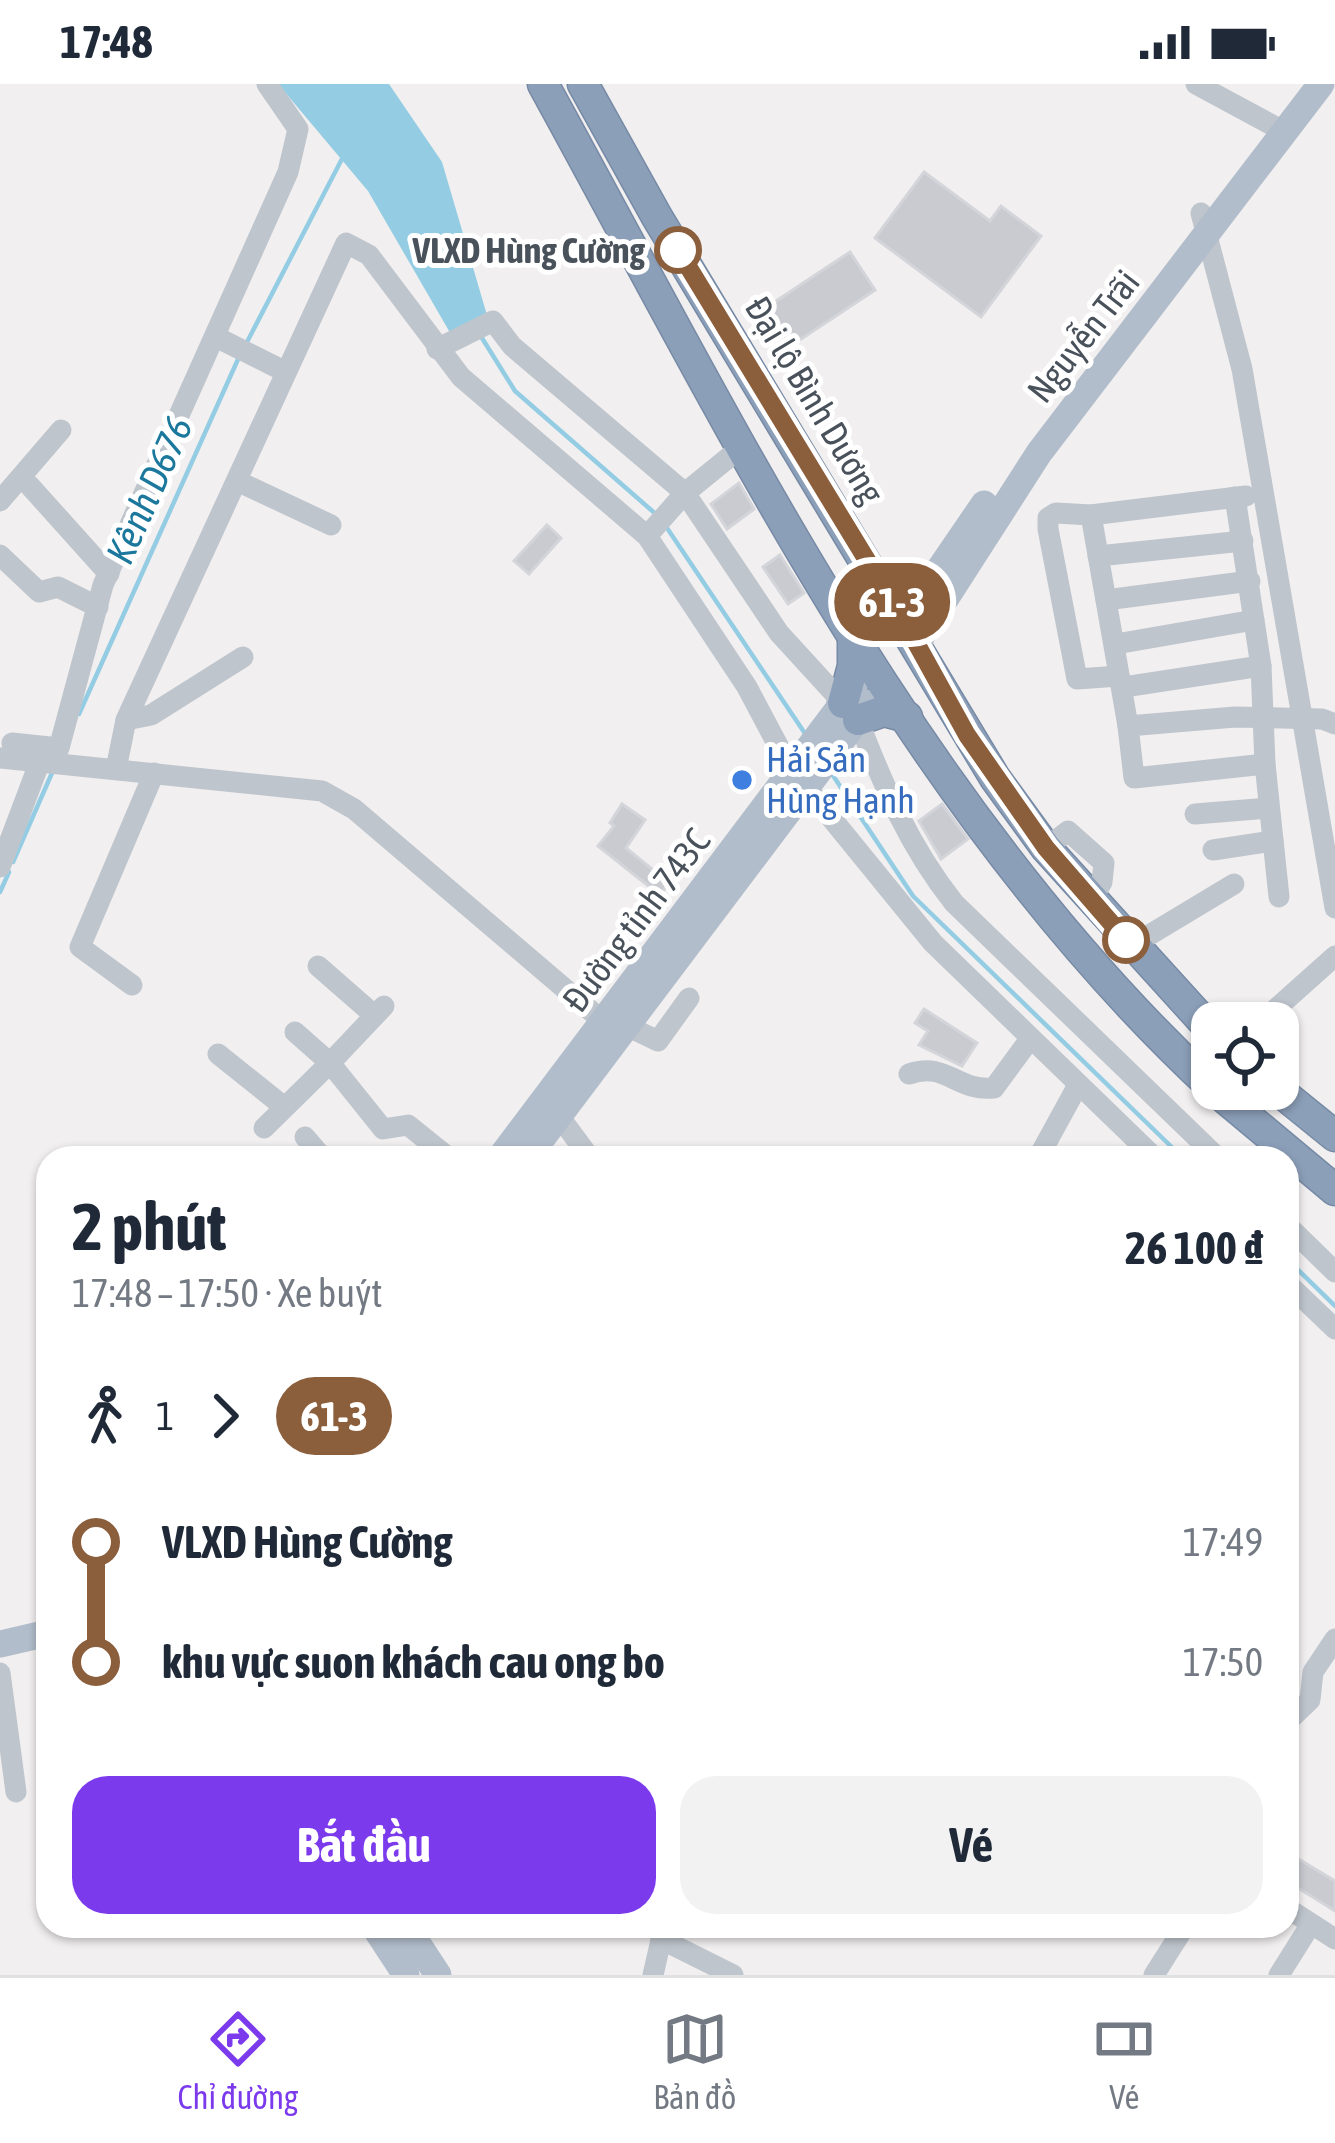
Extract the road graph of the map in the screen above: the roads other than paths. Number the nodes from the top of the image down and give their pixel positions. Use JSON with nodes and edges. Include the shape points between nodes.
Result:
{"nodes":[{"id":1,"x":267,"y":84,"type":"edge"},
{"id":2,"x":543,"y":84,"type":"edge"},
{"id":3,"x":583,"y":84,"type":"edge"},
{"id":4,"x":1196,"y":84,"type":"edge"},
{"id":5,"x":1301,"y":84,"type":"edge"},
{"id":6,"x":1321,"y":84,"type":"edge"},
{"id":7,"x":1278,"y":128,"type":"junction"},
{"id":8,"x":1204,"y":224,"type":"junction"},
{"id":9,"x":216,"y":337,"type":"junction"},
{"id":10,"x":437,"y":349,"type":"junction"},
{"id":11,"x":277,"y":367,"type":"junction"},
{"id":12,"x":61,"y":430,"type":"dead end"},
{"id":13,"x":744,"y":445,"type":"junction"},
{"id":14,"x":237,"y":481,"type":"junction"},
{"id":15,"x":29,"y":485,"type":"dead end"},
{"id":16,"x":685,"y":493,"type":"junction"},
{"id":17,"x":1266,"y":493,"type":"junction"},
{"id":18,"x":1235,"y":497,"type":"junction"},
{"id":19,"x":0,"y":501,"type":"edge"},
{"id":20,"x":1091,"y":515,"type":"junction"},
{"id":21,"x":331,"y":525,"type":"dead end"},
{"id":22,"x":647,"y":536,"type":"junction"},
{"id":23,"x":1243,"y":541,"type":"junction"},
{"id":24,"x":0,"y":555,"type":"edge"},
{"id":25,"x":1098,"y":556,"type":"junction"},
{"id":26,"x":109,"y":574,"type":"junction"},
{"id":27,"x":1250,"y":581,"type":"junction"},
{"id":28,"x":1106,"y":600,"type":"junction"},
{"id":29,"x":98,"y":607,"type":"junction"},
{"id":30,"x":1254,"y":620,"type":"junction"},
{"id":31,"x":910,"y":632,"type":"junction"},
{"id":32,"x":853,"y":633,"type":"junction"},
{"id":33,"x":1116,"y":644,"type":"junction"},
{"id":34,"x":243,"y":657,"type":"dead end"},
{"id":35,"x":1261,"y":666,"type":"junction"},
{"id":36,"x":878,"y":675,"type":"junction"},
{"id":37,"x":1121,"y":681,"type":"junction"},
{"id":38,"x":850,"y":711,"type":"junction"},
{"id":39,"x":907,"y":717,"type":"junction"},
{"id":40,"x":1267,"y":718,"type":"junction"},
{"id":41,"x":1323,"y":718,"type":"edge"},
{"id":42,"x":126,"y":720,"type":"junction"},
{"id":43,"x":1128,"y":726,"type":"junction"},
{"id":44,"x":8,"y":759,"type":"edge"},
{"id":45,"x":48,"y":762,"type":"junction"},
{"id":46,"x":1265,"y":764,"type":"junction"},
{"id":47,"x":109,"y":768,"type":"junction"},
{"id":48,"x":154,"y":773,"type":"junction"},
{"id":49,"x":798,"y":778,"type":"junction"},
{"id":50,"x":1270,"y":808,"type":"junction"},
{"id":51,"x":1196,"y":814,"type":"dead end"},
{"id":52,"x":1273,"y":842,"type":"junction"},
{"id":53,"x":1213,"y":850,"type":"dead end"},
{"id":54,"x":0,"y":868,"type":"edge"},
{"id":55,"x":1234,"y":884,"type":"dead end"},
{"id":56,"x":1279,"y":896,"type":"dead end"},
{"id":57,"x":1335,"y":908,"type":"edge"},
{"id":58,"x":1132,"y":946,"type":"junction"},
{"id":59,"x":1335,"y":956,"type":"edge"},
{"id":60,"x":318,"y":966,"type":"dead end"},
{"id":61,"x":132,"y":985,"type":"dead end"},
{"id":62,"x":689,"y":998,"type":"dead end"},
{"id":63,"x":1284,"y":1002,"type":"edge"},
{"id":64,"x":1191,"y":1009,"type":"edge"},
{"id":65,"x":617,"y":1028,"type":"junction"},
{"id":66,"x":296,"y":1032,"type":"dead end"},
{"id":67,"x":1030,"y":1039,"type":"junction"},
{"id":68,"x":218,"y":1054,"type":"dead end"},
{"id":69,"x":330,"y":1063,"type":"junction"},
{"id":70,"x":1191,"y":1067,"type":"edge"},
{"id":71,"x":909,"y":1075,"type":"dead end"},
{"id":72,"x":1078,"y":1085,"type":"junction"},
{"id":73,"x":283,"y":1106,"type":"junction"},
{"id":74,"x":1299,"y":1107,"type":"edge"},
{"id":75,"x":1239,"y":1110,"type":"edge"},
{"id":76,"x":560,"y":1116,"type":"junction"},
{"id":77,"x":264,"y":1129,"type":"dead end"},
{"id":78,"x":1335,"y":1136,"type":"edge"},
{"id":79,"x":305,"y":1137,"type":"dead end"},
{"id":80,"x":313,"y":1146,"type":"edge"},
{"id":81,"x":433,"y":1146,"type":"edge"},
{"id":82,"x":511,"y":1146,"type":"edge"},
{"id":83,"x":536,"y":1146,"type":"edge"},
{"id":84,"x":581,"y":1146,"type":"edge"},
{"id":85,"x":1045,"y":1146,"type":"edge"},
{"id":86,"x":1142,"y":1146,"type":"edge"},
{"id":87,"x":1206,"y":1146,"type":"edge"},
{"id":88,"x":1282,"y":1146,"type":"edge"},
{"id":89,"x":1299,"y":1160,"type":"edge"},
{"id":90,"x":1335,"y":1190,"type":"edge"},
{"id":91,"x":1299,"y":1237,"type":"edge"},
{"id":92,"x":1335,"y":1272,"type":"edge"},
{"id":93,"x":1299,"y":1294,"type":"edge"},
{"id":94,"x":1335,"y":1329,"type":"edge"},
{"id":95,"x":36,"y":1636,"type":"edge"},
{"id":96,"x":1335,"y":1639,"type":"edge"},
{"id":97,"x":0,"y":1644,"type":"edge"},
{"id":98,"x":0,"y":1673,"type":"edge"},
{"id":99,"x":1299,"y":1711,"type":"edge"},
{"id":100,"x":16,"y":1792,"type":"dead end"},
{"id":101,"x":1299,"y":1916,"type":"edge"},
{"id":102,"x":1311,"y":1924,"type":"junction"},
{"id":103,"x":382,"y":1938,"type":"edge"},
{"id":104,"x":414,"y":1938,"type":"edge"},
{"id":105,"x":661,"y":1938,"type":"edge"},
{"id":106,"x":672,"y":1938,"type":"edge"},
{"id":107,"x":1177,"y":1938,"type":"edge"},
{"id":108,"x":1335,"y":1939,"type":"edge"},
{"id":109,"x":406,"y":1975,"type":"edge"},
{"id":110,"x":438,"y":1975,"type":"edge"},
{"id":111,"x":653,"y":1975,"type":"edge"},
{"id":112,"x":733,"y":1975,"type":"edge"},
{"id":113,"x":1154,"y":1975,"type":"edge"},
{"id":114,"x":1279,"y":1975,"type":"edge"}],
"edges":[{"from":1,"to":9,"type":"street","via":[[298,129],[288,172]]},
{"from":2,"to":13,"type":"highway"},
{"from":3,"to":31,"type":"highway","name":"Đại lộ Bình Dương"},
{"from":4,"to":7,"type":"street"},
{"from":5,"to":7,"type":"main road","name":"Nguyễn Trãi"},
{"from":6,"to":7,"type":"main road","name":"Nguyễn Trãi"},
{"from":7,"to":8,"type":"main road","name":"Nguyễn Trãi"},
{"from":8,"to":17,"type":"street"},
{"from":8,"to":31,"type":"main road","name":"Nguyễn Trãi"},
{"from":9,"to":11,"type":"street"},
{"from":9,"to":26,"type":"street"},
{"from":10,"to":11,"type":"street","via":[[370,255],[346,243]]},
{"from":10,"to":16,"type":"street","via":[[493,321]]},
{"from":10,"to":22,"type":"street","via":[[485,400]]},
{"from":11,"to":14,"type":"street"},
{"from":12,"to":19,"type":"street"},
{"from":13,"to":16,"type":"street"},
{"from":13,"to":32,"type":"highway"},
{"from":14,"to":21,"type":"street"},
{"from":14,"to":42,"type":"street"},
{"from":15,"to":26,"type":"street"},
{"from":16,"to":22,"type":"street"},
{"from":16,"to":38,"type":"street","via":[[779,633]]},
{"from":17,"to":18,"type":"street"},
{"from":17,"to":41,"type":"street"},
{"from":18,"to":20,"type":"street"},
{"from":18,"to":23,"type":"street"},
{"from":20,"to":25,"type":"street"},
{"from":20,"to":37,"type":"street","via":[[1056,513],[1048,529],[1077,679]]},
{"from":22,"to":49,"type":"street"},
{"from":23,"to":25,"type":"street"},
{"from":23,"to":27,"type":"street"},
{"from":24,"to":29,"type":"street","via":[[39,592],[58,587]]},
{"from":25,"to":28,"type":"street"},
{"from":26,"to":29,"type":"street"},
{"from":27,"to":28,"type":"street"},
{"from":27,"to":30,"type":"street"},
{"from":28,"to":33,"type":"street"},
{"from":29,"to":44,"type":"street","via":[[59,748],[12,743]]},
{"from":30,"to":33,"type":"street"},
{"from":30,"to":35,"type":"street"},
{"from":31,"to":36,"type":"highway"},
{"from":31,"to":58,"type":"highway","name":"Đại lộ Bình Dương","via":[[967,735],[1046,848]]},
{"from":32,"to":36,"type":"highway"},
{"from":32,"to":38,"type":"highway"},
{"from":33,"to":37,"type":"street"},
{"from":34,"to":42,"type":"street","via":[[152,715]]},
{"from":35,"to":37,"type":"street"},
{"from":35,"to":40,"type":"street"},
{"from":36,"to":38,"type":"main road","name":"Đường tỉnh 743C"},
{"from":36,"to":39,"type":"highway"},
{"from":37,"to":43,"type":"street"},
{"from":38,"to":39,"type":"highway"},
{"from":38,"to":49,"type":"main road","name":"Đường tỉnh 743C"},
{"from":38,"to":87,"type":"street","via":[[896,817],[953,903]]},
{"from":39,"to":70,"type":"highway","via":[[1030,892]]},
{"from":40,"to":41,"type":"street"},
{"from":40,"to":43,"type":"street"},
{"from":40,"to":46,"type":"street"},
{"from":41,"to":57,"type":"street"},
{"from":42,"to":47,"type":"street"},
{"from":43,"to":46,"type":"street","via":[[1134,778]]},
{"from":44,"to":45,"type":"street"},
{"from":45,"to":47,"type":"street"},
{"from":45,"to":54,"type":"street"},
{"from":46,"to":50,"type":"street"},
{"from":47,"to":48,"type":"street"},
{"from":48,"to":61,"type":"street","via":[[80,950]]},
{"from":48,"to":65,"type":"street","via":[[322,791],[354,809]]},
{"from":49,"to":65,"type":"main road","name":"Đường tỉnh 743C"},
{"from":49,"to":67,"type":"street","via":[[933,943]]},
{"from":50,"to":51,"type":"street"},
{"from":50,"to":52,"type":"street"},
{"from":52,"to":53,"type":"street"},
{"from":52,"to":56,"type":"street"},
{"from":55,"to":58,"type":"street"},
{"from":58,"to":64,"type":"highway","name":"Đại lộ Bình Dương"},
{"from":59,"to":63,"type":"street"},
{"from":60,"to":69,"type":"street","via":[[379,1010]]},
{"from":62,"to":65,"type":"street","via":[[658,1041]]},
{"from":65,"to":76,"type":"main road","name":"Đường tỉnh 743C"},
{"from":65,"to":82,"type":"main road","name":"Đường tỉnh 743C"},
{"from":66,"to":69,"type":"street"},
{"from":67,"to":71,"type":"street","via":[[994,1088],[972,1090],[926,1068]]},
{"from":67,"to":72,"type":"street"},
{"from":68,"to":73,"type":"street"},
{"from":69,"to":73,"type":"street"},
{"from":69,"to":81,"type":"street","via":[[382,1129],[408,1125]]},
{"from":72,"to":85,"type":"street"},
{"from":72,"to":86,"type":"street"},
{"from":73,"to":77,"type":"street"},
{"from":74,"to":78,"type":"highway"},
{"from":75,"to":88,"type":"highway"},
{"from":76,"to":83,"type":"main road","name":"Đường tỉnh 743C"},
{"from":76,"to":84,"type":"street"},
{"from":79,"to":80,"type":"street"},
{"from":89,"to":90,"type":"highway"},
{"from":91,"to":92,"type":"street"},
{"from":93,"to":94,"type":"street"},
{"from":95,"to":97,"type":"main road"},
{"from":96,"to":99,"type":"street"},
{"from":98,"to":100,"type":"street"},
{"from":101,"to":102,"type":"street"},
{"from":102,"to":108,"type":"street"},
{"from":102,"to":114,"type":"street"},
{"from":103,"to":109,"type":"main road"},
{"from":104,"to":110,"type":"main road"},
{"from":105,"to":111,"type":"street"},
{"from":106,"to":112,"type":"street"},
{"from":107,"to":113,"type":"street"}]}
